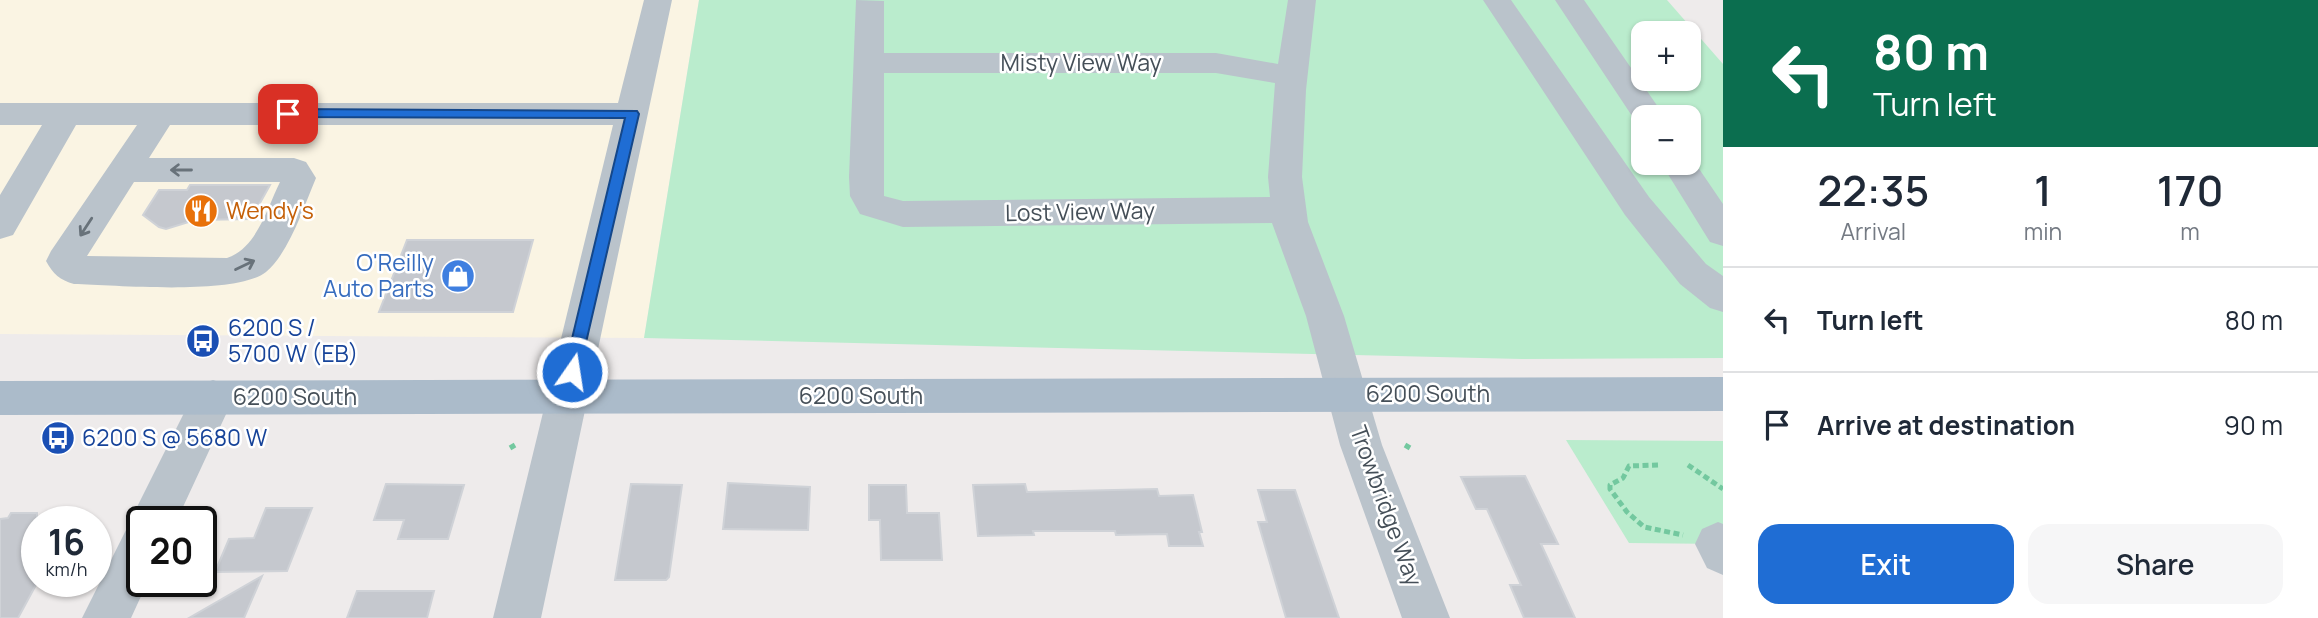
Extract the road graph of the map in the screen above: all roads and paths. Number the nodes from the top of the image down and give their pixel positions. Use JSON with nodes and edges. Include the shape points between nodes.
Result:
{"nodes":[{"id":1,"x":658,"y":0,"type":"edge"},
{"id":2,"x":1302,"y":0,"type":"edge"},
{"id":3,"x":1497,"y":0,"type":"edge"},
{"id":4,"x":1569,"y":0,"type":"edge"},
{"id":5,"x":870,"y":1,"type":"edge"},
{"id":6,"x":868,"y":63,"type":"junction"},
{"id":7,"x":1292,"y":76,"type":"junction"},
{"id":8,"x":1641,"y":105,"type":"edge"},
{"id":9,"x":0,"y":114,"type":"edge"},
{"id":10,"x":67,"y":114,"type":"junction"},
{"id":11,"x":161,"y":114,"type":"junction"},
{"id":12,"x":300,"y":114,"type":"junction"},
{"id":13,"x":632,"y":114,"type":"junction"},
{"id":14,"x":124,"y":170,"type":"junction"},
{"id":15,"x":269,"y":170,"type":"junction"},
{"id":16,"x":1686,"y":175,"type":"edge"},
{"id":17,"x":1289,"y":210,"type":"junction"},
{"id":18,"x":0,"y":226,"type":"edge"},
{"id":19,"x":1723,"y":233,"type":"edge"},
{"id":20,"x":1723,"y":297,"type":"edge"},
{"id":21,"x":1348,"y":394,"type":"junction"},
{"id":22,"x":1723,"y":394,"type":"edge"},
{"id":23,"x":213,"y":397,"type":"junction"},
{"id":24,"x":566,"y":397,"type":"junction"},
{"id":25,"x":0,"y":398,"type":"edge"},
{"id":26,"x":1658,"y":466,"type":"dead end"},
{"id":27,"x":1688,"y":466,"type":"dead end"},
{"id":28,"x":1723,"y":489,"type":"edge"},
{"id":29,"x":161,"y":506,"type":"edge"},
{"id":30,"x":1711,"y":544,"type":"edge"},
{"id":31,"x":126,"y":577,"type":"edge"},
{"id":32,"x":106,"y":618,"type":"edge"},
{"id":33,"x":517,"y":618,"type":"edge"},
{"id":34,"x":1426,"y":618,"type":"edge"}],
"edges":[{"from":1,"to":13,"type":"street"},
{"from":2,"to":7,"type":"street","name":"Trowbridge Way"},
{"from":3,"to":20,"type":"street","via":[[1637,205],[1693,274]]},
{"from":4,"to":8,"type":"street"},
{"from":5,"to":6,"type":"street"},
{"from":6,"to":7,"type":"street","name":"Misty View Way","via":[[1216,63]]},
{"from":6,"to":17,"type":"street","name":"Lost View Way","via":[[866,177],[872,205],[903,214]]},
{"from":7,"to":17,"type":"street","name":"Trowbridge Way","via":[[1285,177]]},
{"from":9,"to":10,"type":"street"},
{"from":10,"to":11,"type":"street"},
{"from":10,"to":18,"type":"street"},
{"from":11,"to":12,"type":"street"},
{"from":11,"to":14,"type":"street"},
{"from":12,"to":13,"type":"street"},
{"from":12,"to":15,"type":"street"},
{"from":13,"to":24,"type":"street"},
{"from":15,"to":14,"type":"street","one_way":true},
{"from":14,"to":15,"type":"street","one_way":true,"via":[[64,261],[74,270],[229,272],[251,264],[266,248],[299,178],[294,170]]},
{"from":16,"to":19,"type":"street"},
{"from":17,"to":21,"type":"street","name":"Trowbridge Way"},
{"from":21,"to":22,"type":"main road","name":"6200 South"},
{"from":21,"to":24,"type":"main road","name":"6200 South"},
{"from":21,"to":34,"type":"street","name":"Trowbridge Way","via":[[1361,445]]},
{"from":23,"to":24,"type":"main road","name":"6200 South"},
{"from":23,"to":25,"type":"main road","name":"6200 South"},
{"from":23,"to":29,"type":"street"},
{"from":24,"to":33,"type":"street"},
{"from":26,"to":30,"type":"path","via":[[1629,466],[1623,478],[1611,485],[1617,501],[1645,527],[1668,528]]},
{"from":27,"to":28,"type":"path"},
{"from":31,"to":32,"type":"street"}]}
